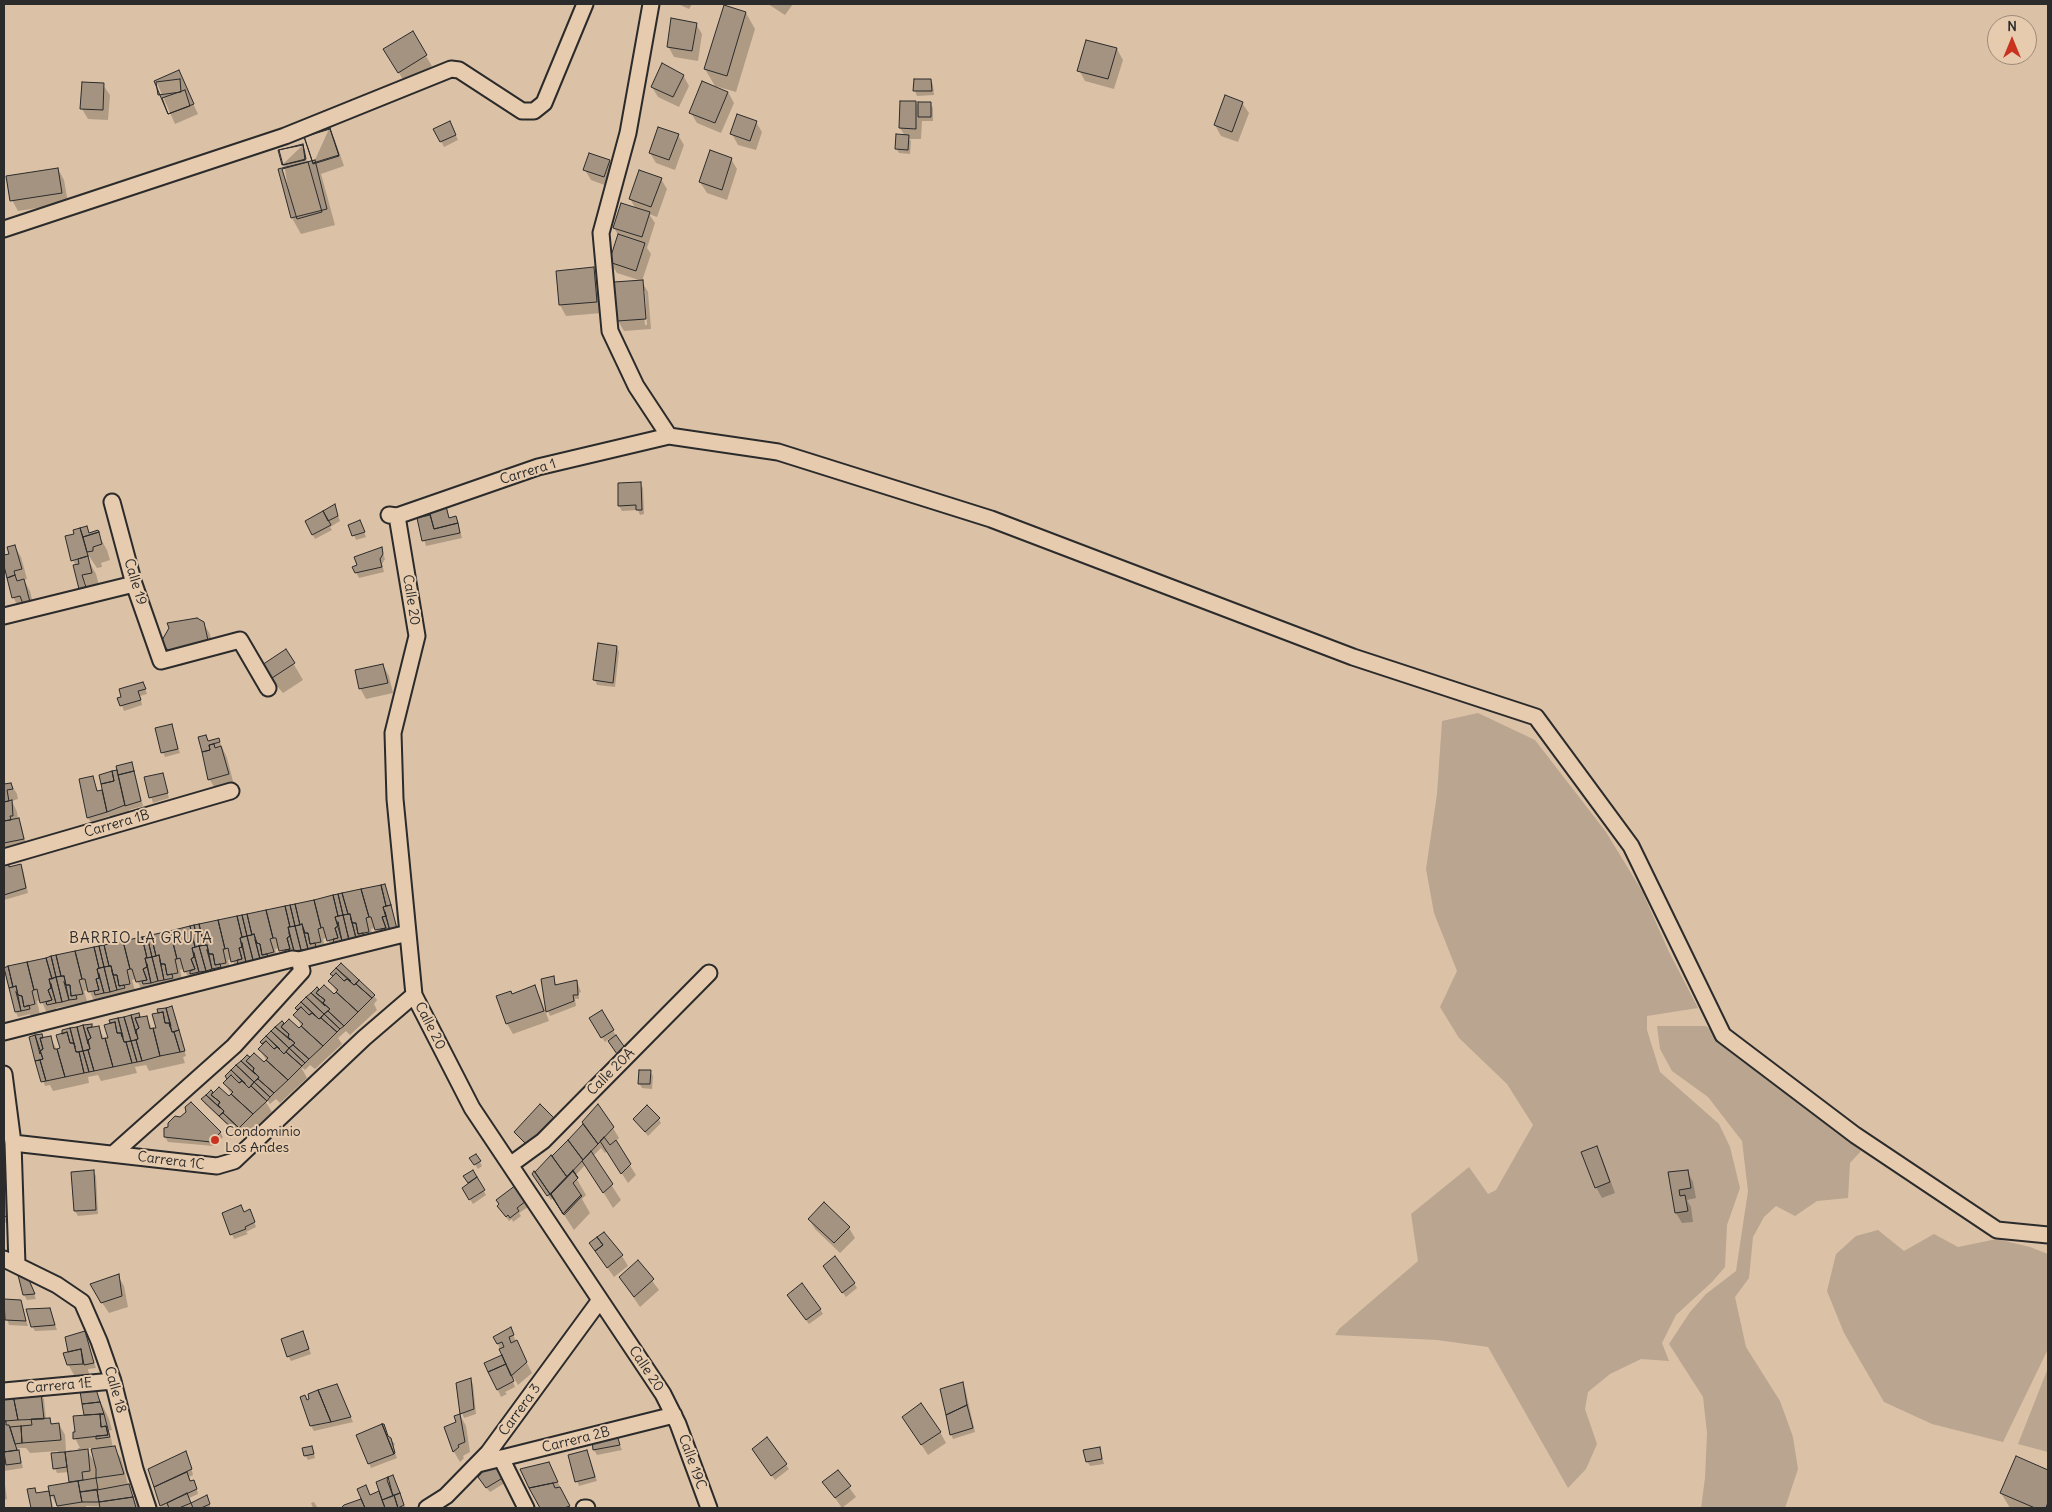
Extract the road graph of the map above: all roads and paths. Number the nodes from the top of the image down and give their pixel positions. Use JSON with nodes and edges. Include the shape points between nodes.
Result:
{"nodes":[{"id":1,"x":585,"y":4,"type":"edge"},
{"id":2,"x":651,"y":4,"type":"edge"},
{"id":3,"x":4,"y":230,"type":"edge"},
{"id":4,"x":669,"y":436,"type":"junction"},
{"id":5,"x":112,"y":502,"type":"dead end"},
{"id":6,"x":393,"y":516,"type":"joint"},
{"id":7,"x":134,"y":584,"type":"junction"},
{"id":8,"x":4,"y":616,"type":"edge"},
{"id":9,"x":268,"y":688,"type":"dead end"},
{"id":10,"x":231,"y":790,"type":"dead end"},
{"id":11,"x":4,"y":857,"type":"edge"},
{"id":12,"x":408,"y":934,"type":"junction"},
{"id":13,"x":299,"y":960,"type":"junction"},
{"id":14,"x":709,"y":973,"type":"dead end"},
{"id":15,"x":414,"y":995,"type":"junction"},
{"id":16,"x":4,"y":1032,"type":"edge"},
{"id":17,"x":4,"y":1074,"type":"edge"},
{"id":18,"x":13,"y":1142,"type":"junction"},
{"id":19,"x":113,"y":1154,"type":"junction"},
{"id":20,"x":510,"y":1165,"type":"junction"},
{"id":21,"x":2048,"y":1235,"type":"edge"},
{"id":22,"x":10,"y":1262,"type":"edge"},
{"id":23,"x":600,"y":1300,"type":"junction"},
{"id":24,"x":114,"y":1381,"type":"junction"},
{"id":25,"x":4,"y":1391,"type":"edge"},
{"id":26,"x":674,"y":1416,"type":"junction"},
{"id":27,"x":501,"y":1458,"type":"junction"},
{"id":28,"x":478,"y":1464,"type":"junction"},
{"id":29,"x":704,"y":1507,"type":"edge"},
{"id":30,"x":148,"y":1508,"type":"edge"},
{"id":31,"x":427,"y":1508,"type":"edge"},
{"id":32,"x":526,"y":1508,"type":"edge"}],
"edges":[{"from":1,"to":3,"type":"street","via":[[544,103],[534,111],[522,111],[459,70],[451,69],[285,136]]},
{"from":2,"to":4,"type":"street","via":[[628,133],[601,233],[610,331],[636,386]]},
{"from":4,"to":6,"type":"street","name":"Carrera 1","via":[[538,467]]},
{"from":4,"to":21,"type":"street","via":[[778,452],[991,519],[1353,656],[1536,717],[1631,846],[1724,1035],[1855,1135],[1997,1230]]},
{"from":5,"to":7,"type":"street","name":"Calle 19"},
{"from":6,"to":12,"type":"street","name":"Calle 20","via":[[417,636],[393,733],[394,800]]},
{"from":7,"to":8,"type":"street"},
{"from":7,"to":9,"type":"street","name":"Calle 19","via":[[161,661],[240,640]]},
{"from":10,"to":11,"type":"street","name":"Carrera 1B"},
{"from":12,"to":13,"type":"street"},
{"from":12,"to":15,"type":"street","name":"Calle 20"},
{"from":13,"to":16,"type":"street","via":[[292,959]]},
{"from":13,"to":19,"type":"street","via":[[302,972],[234,1046]]},
{"from":14,"to":20,"type":"street","name":"Calle 20A","via":[[543,1141]]},
{"from":15,"to":19,"type":"street","name":"Carrera 1C","via":[[234,1161],[217,1166]]},
{"from":15,"to":20,"type":"street","name":"Calle 20","via":[[472,1108]]},
{"from":17,"to":18,"type":"street"},
{"from":18,"to":19,"type":"street","name":"Carrera 1C"},
{"from":18,"to":22,"type":"street"},
{"from":20,"to":23,"type":"street","name":"Calle 20"},
{"from":22,"to":24,"type":"street","name":"Calle 18","via":[[58,1285],[82,1302]]},
{"from":23,"to":26,"type":"street","name":"Calle 20","via":[[663,1394]]},
{"from":23,"to":28,"type":"street","name":"Carrera 3"},
{"from":24,"to":25,"type":"street","name":"Carrera 1E"},
{"from":24,"to":30,"type":"street","name":"Calle 18"},
{"from":26,"to":27,"type":"street","name":"Carrera 2B"},
{"from":26,"to":29,"type":"street","name":"Calle 19C"},
{"from":27,"to":28,"type":"street","name":"Carrera 2B"},
{"from":27,"to":32,"type":"street"},
{"from":28,"to":31,"type":"street","name":"Carrera 3","via":[[446,1496]]}]}
